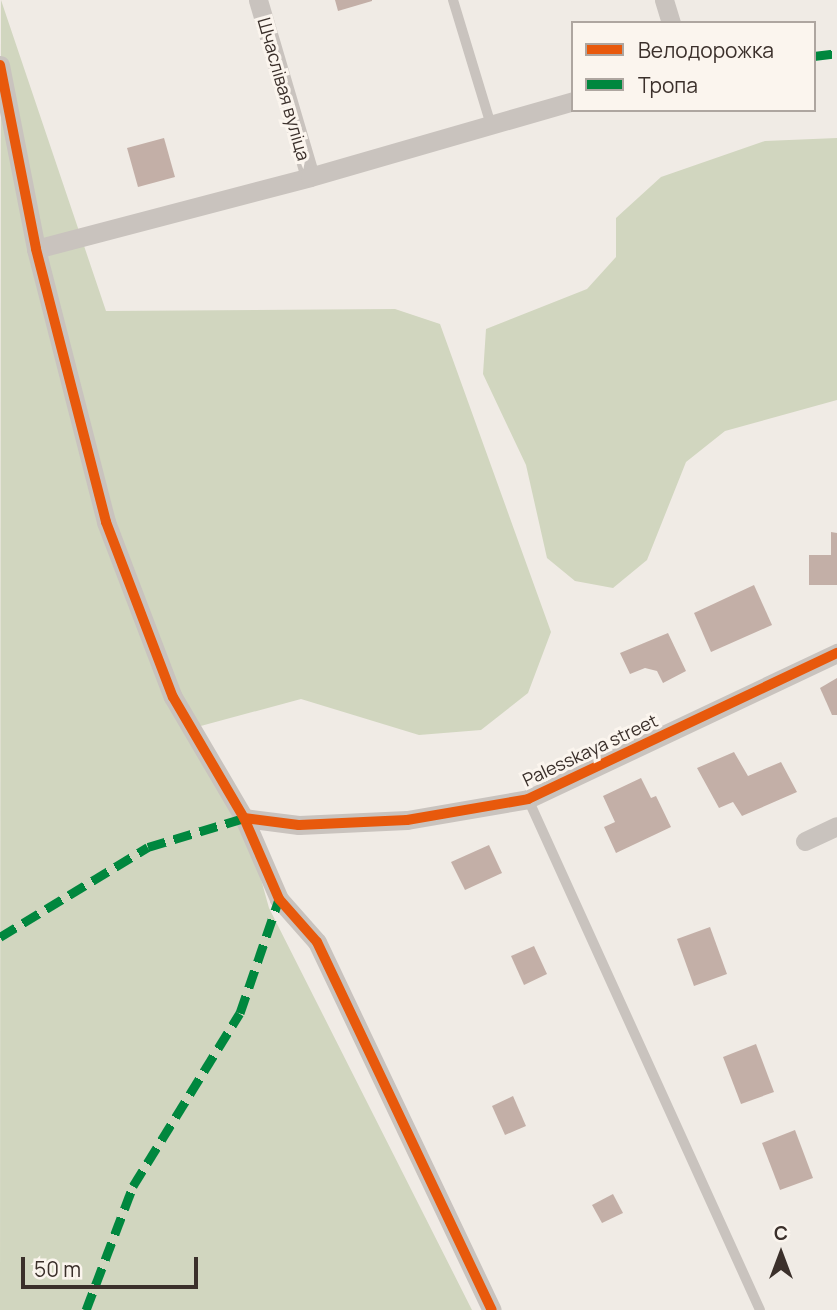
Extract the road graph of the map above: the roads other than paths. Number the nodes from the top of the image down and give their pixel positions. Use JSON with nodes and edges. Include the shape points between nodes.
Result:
{"nodes":[{"id":1,"x":258,"y":0,"type":"edge"},
{"id":2,"x":453,"y":0,"type":"edge"},
{"id":3,"x":664,"y":0,"type":"edge"},
{"id":4,"x":670,"y":21,"type":"edge"},
{"id":5,"x":0,"y":65,"type":"edge"},
{"id":6,"x":571,"y":102,"type":"edge"},
{"id":7,"x":491,"y":125,"type":"junction"},
{"id":8,"x":310,"y":177,"type":"junction"},
{"id":9,"x":36,"y":248,"type":"junction"},
{"id":10,"x":837,"y":653,"type":"edge"},
{"id":11,"x":528,"y":799,"type":"junction"},
{"id":12,"x":244,"y":818,"type":"junction"},
{"id":13,"x":837,"y":827,"type":"edge"},
{"id":14,"x":805,"y":841,"type":"dead end"},
{"id":15,"x":492,"y":1310,"type":"edge"},
{"id":16,"x":760,"y":1310,"type":"edge"}],
"edges":[{"from":1,"to":8,"type":"street","name":"Шчаслівая вуліца"},
{"from":2,"to":7,"type":"lane"},
{"from":3,"to":4,"type":"street"},
{"from":5,"to":9,"type":"street"},
{"from":6,"to":7,"type":"street"},
{"from":7,"to":8,"type":"street"},
{"from":8,"to":9,"type":"street"},
{"from":9,"to":12,"type":"street","via":[[106,522],[173,697]]},
{"from":10,"to":11,"type":"street","name":"Palesskaya street"},
{"from":11,"to":12,"type":"street","name":"Palesskaya street","via":[[407,820],[299,825]]},
{"from":11,"to":16,"type":"lane"},
{"from":12,"to":15,"type":"street","via":[[279,899],[317,942]]},
{"from":13,"to":14,"type":"street"}]}
